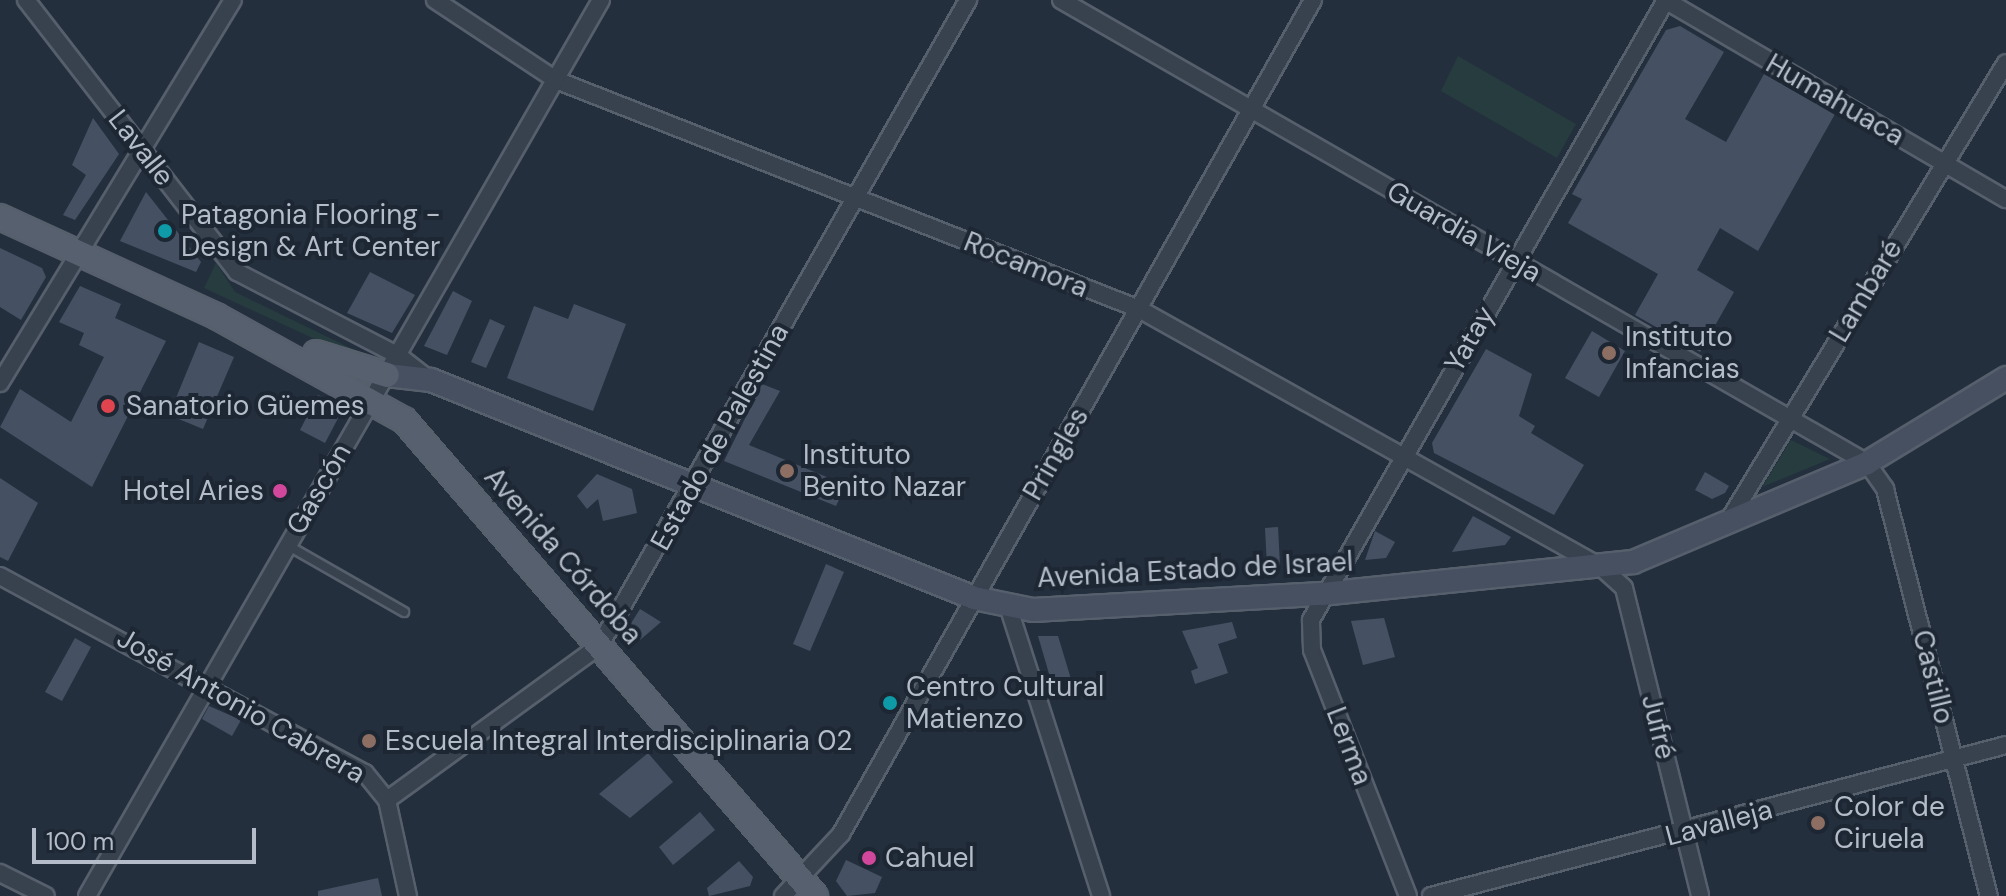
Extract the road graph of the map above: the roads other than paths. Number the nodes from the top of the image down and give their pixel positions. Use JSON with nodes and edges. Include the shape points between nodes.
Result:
{"nodes":[{"id":1,"x":26,"y":0,"type":"edge"},
{"id":2,"x":233,"y":0,"type":"edge"},
{"id":3,"x":435,"y":0,"type":"edge"},
{"id":4,"x":601,"y":0,"type":"edge"},
{"id":5,"x":968,"y":0,"type":"edge"},
{"id":6,"x":1061,"y":0,"type":"edge"},
{"id":7,"x":1313,"y":0,"type":"edge"},
{"id":8,"x":1666,"y":0,"type":"edge"},
{"id":9,"x":2006,"y":63,"type":"edge"},
{"id":10,"x":556,"y":80,"type":"junction"},
{"id":11,"x":1253,"y":109,"type":"junction"},
{"id":12,"x":144,"y":152,"type":"junction"},
{"id":13,"x":1944,"y":163,"type":"junction"},
{"id":14,"x":855,"y":197,"type":"junction"},
{"id":15,"x":2006,"y":199,"type":"edge"},
{"id":16,"x":0,"y":217,"type":"edge"},
{"id":17,"x":82,"y":256,"type":"junction"},
{"id":18,"x":1515,"y":262,"type":"junction"},
{"id":19,"x":1139,"y":309,"type":"junction"},
{"id":20,"x":216,"y":316,"type":"junction"},
{"id":21,"x":393,"y":365,"type":"junction"},
{"id":22,"x":2006,"y":378,"type":"edge"},
{"id":23,"x":0,"y":383,"type":"edge"},
{"id":24,"x":372,"y":397,"type":"junction"},
{"id":25,"x":1789,"y":418,"type":"junction"},
{"id":26,"x":1403,"y":455,"type":"junction"},
{"id":27,"x":1867,"y":463,"type":"junction"},
{"id":28,"x":693,"y":485,"type":"junction"},
{"id":29,"x":1729,"y":520,"type":"junction"},
{"id":30,"x":286,"y":545,"type":"junction"},
{"id":31,"x":1601,"y":567,"type":"junction"},
{"id":32,"x":0,"y":576,"type":"edge"},
{"id":33,"x":1322,"y":594,"type":"junction"},
{"id":34,"x":974,"y":598,"type":"junction"},
{"id":35,"x":1009,"y":609,"type":"junction"},
{"id":36,"x":404,"y":612,"type":"dead end"},
{"id":37,"x":600,"y":645,"type":"junction"},
{"id":38,"x":206,"y":681,"type":"junction"},
{"id":39,"x":2006,"y":745,"type":"edge"},
{"id":40,"x":1954,"y":759,"type":"junction"},
{"id":41,"x":387,"y":800,"type":"junction"},
{"id":42,"x":1683,"y":833,"type":"junction"},
{"id":43,"x":0,"y":873,"type":"edge"},
{"id":44,"x":810,"y":891,"type":"edge"},
{"id":45,"x":46,"y":896,"type":"edge"},
{"id":46,"x":87,"y":896,"type":"edge"},
{"id":47,"x":408,"y":896,"type":"edge"},
{"id":48,"x":783,"y":896,"type":"edge"},
{"id":49,"x":1101,"y":896,"type":"edge"},
{"id":50,"x":1408,"y":896,"type":"edge"},
{"id":51,"x":1431,"y":896,"type":"edge"},
{"id":52,"x":1700,"y":896,"type":"edge"},
{"id":53,"x":1989,"y":896,"type":"edge"}],
"edges":[{"from":1,"to":12,"type":"street","name":"Lavalle"},
{"from":2,"to":12,"type":"street"},
{"from":3,"to":10,"type":"street","name":"Rocamora"},
{"from":4,"to":10,"type":"street","name":"Gascón"},
{"from":5,"to":14,"type":"street","name":"Estado de Palestina"},
{"from":6,"to":11,"type":"street","name":"Guardia Vieja"},
{"from":7,"to":11,"type":"street","name":"Pringles"},
{"from":8,"to":13,"type":"street","name":"Humahuaca"},
{"from":8,"to":18,"type":"street","name":"Yatay"},
{"from":9,"to":13,"type":"street","name":"Lambaré"},
{"from":10,"to":14,"type":"street","name":"Rocamora"},
{"from":10,"to":21,"type":"street","name":"Gascón"},
{"from":11,"to":18,"type":"street","name":"Guardia Vieja"},
{"from":11,"to":19,"type":"street","name":"Pringles"},
{"from":12,"to":17,"type":"street"},
{"from":12,"to":21,"type":"street","name":"Lavalle","via":[[249,282]]},
{"from":13,"to":15,"type":"street","name":"Humahuaca"},
{"from":13,"to":25,"type":"street","name":"Lambaré"},
{"from":14,"to":19,"type":"street","name":"Rocamora"},
{"from":14,"to":28,"type":"street","name":"Estado de Palestina"},
{"from":16,"to":17,"type":"main road","name":"Avenida Córdoba"},
{"from":17,"to":20,"type":"main road","name":"Avenida Córdoba"},
{"from":17,"to":23,"type":"street"},
{"from":18,"to":25,"type":"street","name":"Guardia Vieja"},
{"from":18,"to":26,"type":"street","name":"Yatay"},
{"from":19,"to":26,"type":"street","name":"Rocamora"},
{"from":19,"to":34,"type":"street","name":"Pringles"},
{"from":20,"to":21,"type":"main road","name":"Avenida Córdoba"},
{"from":20,"to":24,"type":"main road","name":"Avenida Córdoba"},
{"from":21,"to":24,"type":"street","name":"Gascón"},
{"from":21,"to":28,"type":"main road","name":"Avenida Estado de Israel"},
{"from":22,"to":27,"type":"main road","name":"Avenida Estado de Israel"},
{"from":24,"to":30,"type":"street","name":"Gascón"},
{"from":24,"to":37,"type":"main road","name":"Avenida Córdoba","via":[[404,420]]},
{"from":25,"to":27,"type":"street","name":"Guardia Vieja"},
{"from":25,"to":29,"type":"street","name":"Lambaré"},
{"from":26,"to":31,"type":"street","name":"Rocamora"},
{"from":26,"to":33,"type":"street","name":"Yatay"},
{"from":27,"to":29,"type":"main road","name":"Avenida Estado de Israel"},
{"from":27,"to":40,"type":"street","name":"Castillo","via":[[1885,489]]},
{"from":28,"to":34,"type":"main road","name":"Avenida Estado de Israel"},
{"from":28,"to":37,"type":"street","name":"Estado de Palestina"},
{"from":29,"to":31,"type":"main road","name":"Avenida Estado de Israel","via":[[1633,562]]},
{"from":30,"to":36,"type":"lane"},
{"from":30,"to":38,"type":"street","name":"Gascón"},
{"from":31,"to":33,"type":"main road","name":"Avenida Estado de Israel"},
{"from":31,"to":42,"type":"street","name":"Jufré","via":[[1624,588]]},
{"from":32,"to":38,"type":"street","name":"José Antonio Cabrera"},
{"from":33,"to":35,"type":"main road","name":"Avenida Estado de Israel"},
{"from":33,"to":50,"type":"street","name":"Lerma","via":[[1311,620],[1312,650]]},
{"from":34,"to":35,"type":"main road","name":"Avenida Estado de Israel"},
{"from":34,"to":44,"type":"street","name":"Pringles"},
{"from":35,"to":49,"type":"street"},
{"from":37,"to":41,"type":"street","name":"Estado de Palestina"},
{"from":37,"to":44,"type":"main road","name":"Avenida Córdoba"},
{"from":38,"to":41,"type":"street","name":"José Antonio Cabrera","via":[[365,773]]},
{"from":38,"to":46,"type":"street","name":"Gascón"},
{"from":39,"to":40,"type":"street","name":"Lavalleja"},
{"from":40,"to":42,"type":"street","name":"Lavalleja"},
{"from":40,"to":53,"type":"street","name":"Castillo"},
{"from":41,"to":47,"type":"street","name":"José Antonio Cabrera"},
{"from":42,"to":51,"type":"street","name":"Lavalleja"},
{"from":42,"to":52,"type":"street","name":"Jufré"},
{"from":43,"to":45,"type":"street"},
{"from":44,"to":48,"type":"street","name":"Pringles"}]}
